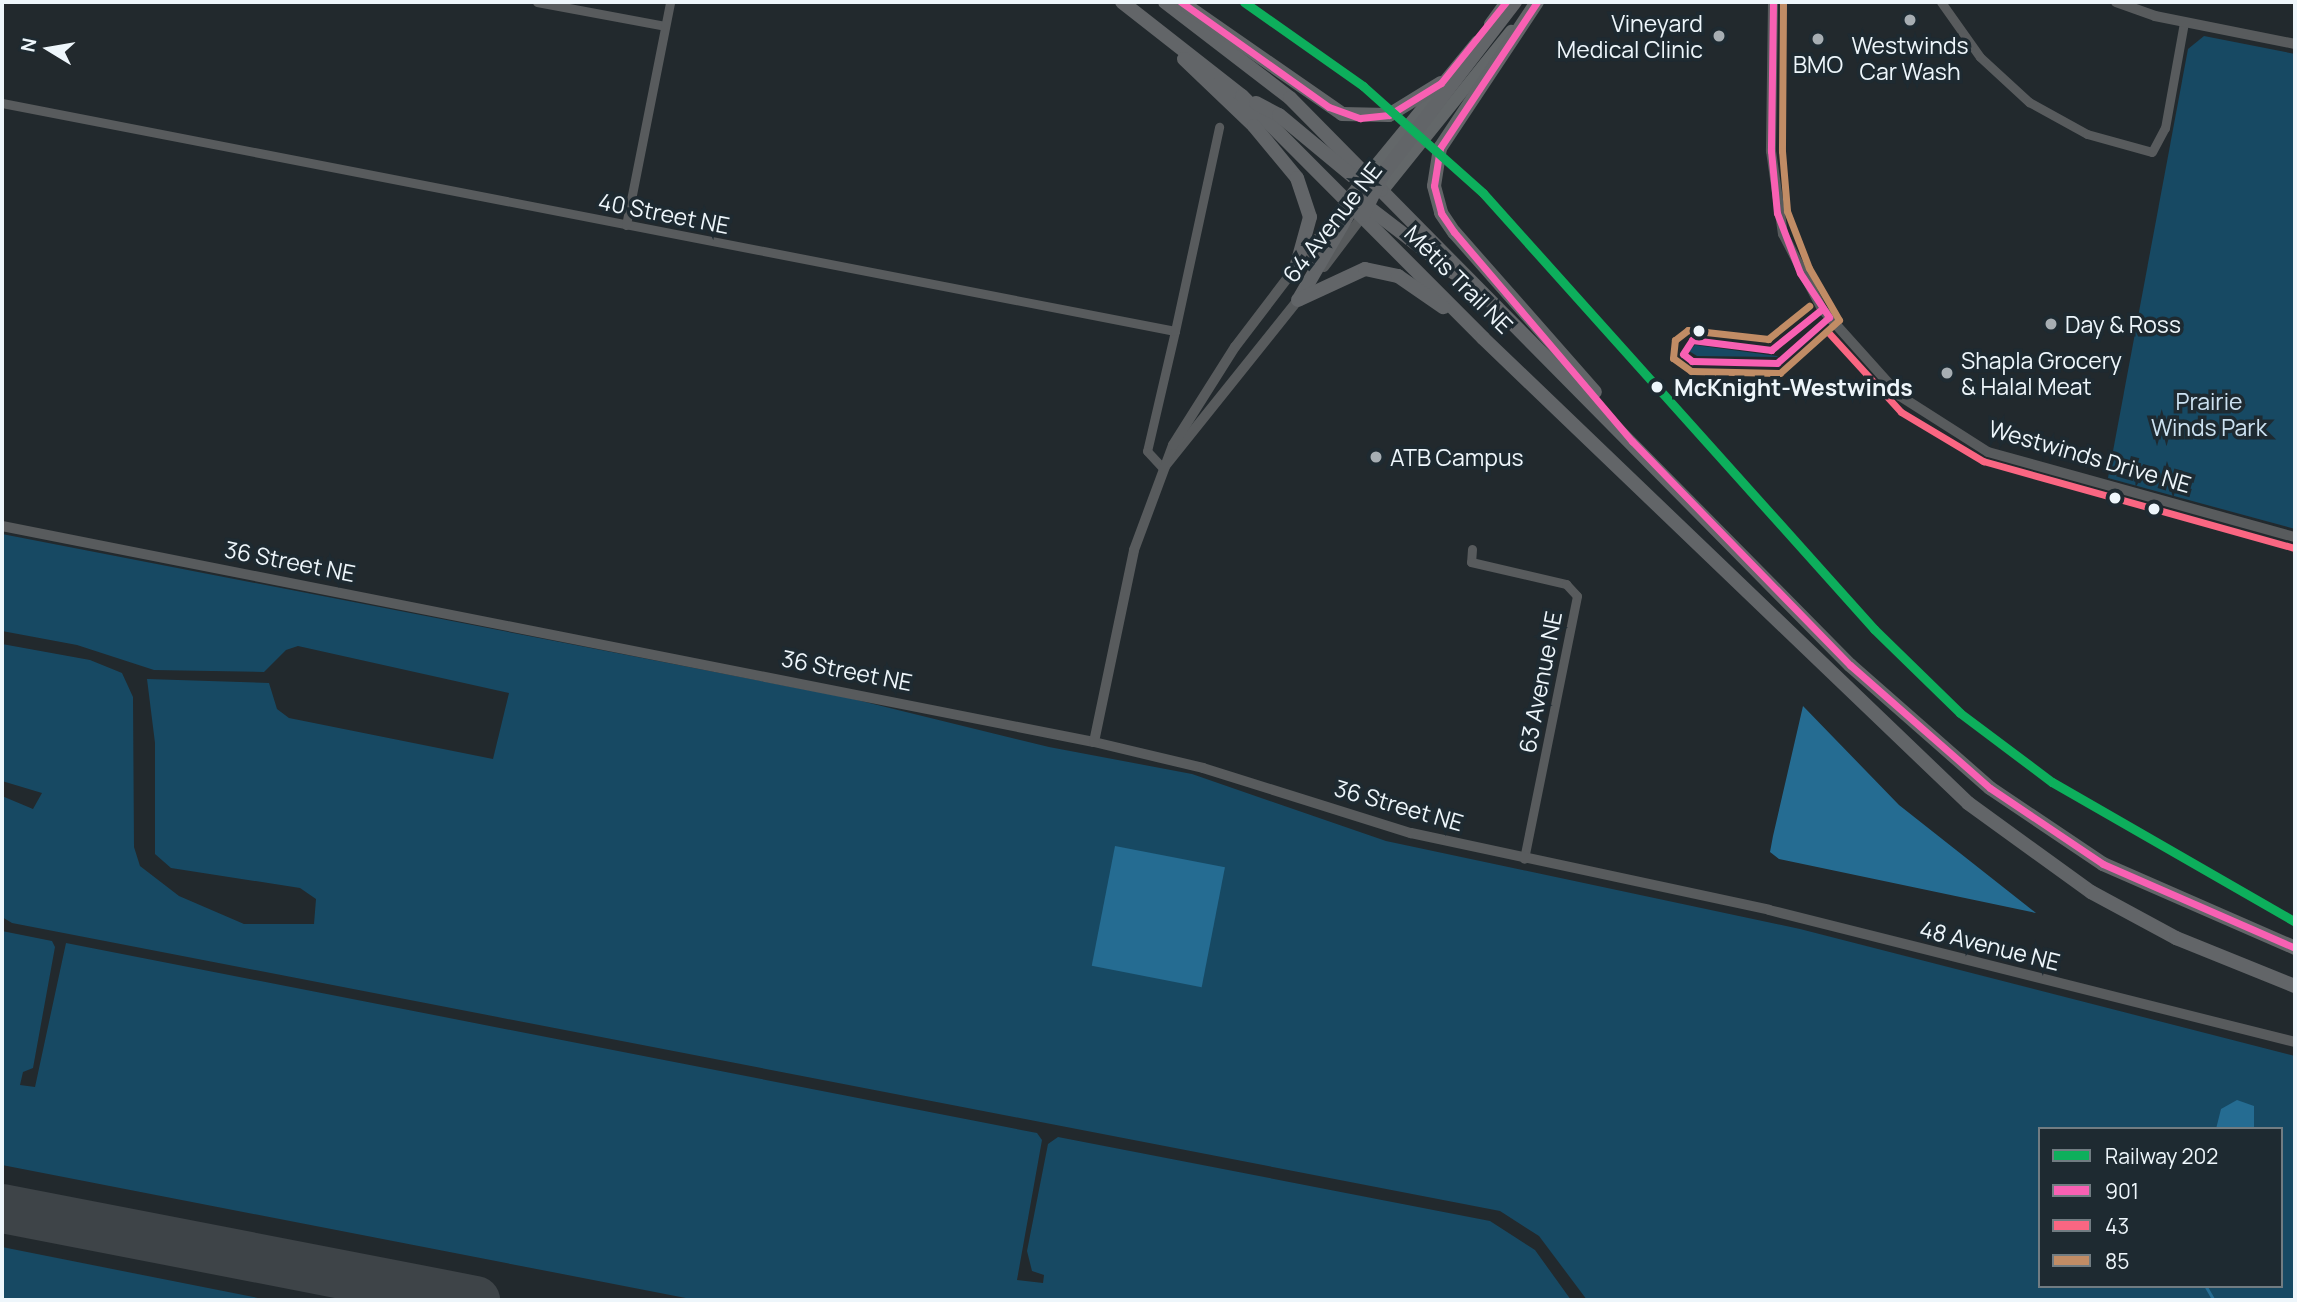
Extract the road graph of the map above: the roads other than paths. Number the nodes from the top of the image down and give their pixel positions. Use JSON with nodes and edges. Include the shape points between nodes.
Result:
{"nodes":[{"id":1,"x":537,"y":2,"type":"edge"},
{"id":2,"x":670,"y":2,"type":"edge"},
{"id":3,"x":1122,"y":2,"type":"edge"},
{"id":4,"x":1165,"y":2,"type":"edge"},
{"id":5,"x":1181,"y":2,"type":"edge"},
{"id":6,"x":1506,"y":2,"type":"edge"},
{"id":7,"x":1515,"y":2,"type":"edge"},
{"id":8,"x":1536,"y":2,"type":"edge"},
{"id":9,"x":1773,"y":2,"type":"edge"},
{"id":10,"x":1941,"y":2,"type":"edge"},
{"id":11,"x":2116,"y":2,"type":"edge"},
{"id":12,"x":2184,"y":22,"type":"junction"},
{"id":13,"x":665,"y":26,"type":"junction"},
{"id":14,"x":1176,"y":42,"type":"junction"},
{"id":15,"x":2295,"y":44,"type":"edge"},
{"id":16,"x":1441,"y":83,"type":"junction"},
{"id":17,"x":1242,"y":96,"type":"junction"},
{"id":18,"x":2,"y":103,"type":"edge"},
{"id":19,"x":1219,"y":127,"type":"dead end"},
{"id":20,"x":1365,"y":195,"type":"junction"},
{"id":21,"x":626,"y":225,"type":"junction"},
{"id":22,"x":1296,"y":268,"type":"junction"},
{"id":23,"x":1465,"y":280,"type":"junction"},
{"id":24,"x":1298,"y":300,"type":"junction"},
{"id":25,"x":1175,"y":331,"type":"junction"},
{"id":26,"x":1483,"y":338,"type":"junction"},
{"id":27,"x":1615,"y":422,"type":"junction"},
{"id":28,"x":1163,"y":468,"type":"junction"},
{"id":29,"x":2,"y":526,"type":"edge"},
{"id":30,"x":2295,"y":537,"type":"edge"},
{"id":31,"x":1472,"y":549,"type":"dead end"},
{"id":32,"x":1094,"y":742,"type":"junction"},
{"id":33,"x":1524,"y":859,"type":"junction"},
{"id":34,"x":1675,"y":891,"type":"joint"},
{"id":35,"x":2295,"y":947,"type":"edge"},
{"id":36,"x":2295,"y":986,"type":"edge"},
{"id":37,"x":2295,"y":1042,"type":"edge"}],
"edges":[{"from":1,"to":13,"type":"street"},
{"from":2,"to":13,"type":"street"},
{"from":3,"to":14,"type":"main road","name":"Métis Trail NE"},
{"from":4,"to":20,"type":"main road","name":"Métis Trail NE","via":[[1290,98]]},
{"from":5,"to":16,"type":"main road","via":[[1342,114],[1389,115]]},
{"from":6,"to":16,"type":"main road","name":"64 Avenue NE"},
{"from":7,"to":20,"type":"main road"},
{"from":8,"to":20,"type":"main road","name":"64 Avenue NE"},
{"from":8,"to":27,"type":"main road","via":[[1440,148],[1436,199],[1454,232],[1602,400]]},
{"from":9,"to":30,"type":"street","name":"Westwinds Drive NE","via":[[1771,151],[1783,234],[1822,309],[1900,396],[1941,427],[1997,456]]},
{"from":10,"to":12,"type":"street","via":[[1980,57],[2029,102],[2087,134],[2152,152],[2165,128]]},
{"from":11,"to":12,"type":"street"},
{"from":12,"to":15,"type":"street"},
{"from":13,"to":21,"type":"street"},
{"from":14,"to":17,"type":"main road","name":"Métis Trail NE"},
{"from":14,"to":22,"type":"main road","via":[[1182,57],[1254,126],[1297,178],[1310,217]]},
{"from":16,"to":20,"type":"main road","name":"64 Avenue NE"},
{"from":17,"to":20,"type":"main road","name":"Métis Trail NE"},
{"from":17,"to":20,"type":"main road","via":[[1279,115]]},
{"from":18,"to":21,"type":"street","name":"40 Street NE"},
{"from":19,"to":25,"type":"street"},
{"from":20,"to":22,"type":"street","name":"64 Avenue NE"},
{"from":20,"to":23,"type":"main road","name":"Métis Trail NE"},
{"from":20,"to":23,"type":"main road","via":[[1436,262]]},
{"from":20,"to":24,"type":"main road"},
{"from":20,"to":26,"type":"main road","name":"Métis Trail NE"},
{"from":21,"to":25,"type":"street","name":"40 Street NE"},
{"from":22,"to":28,"type":"street","name":"64 Avenue NE","via":[[1203,392]]},
{"from":23,"to":27,"type":"main road","name":"Métis Trail NE"},
{"from":24,"to":26,"type":"main road","via":[[1365,269],[1390,272]]},
{"from":24,"to":28,"type":"street","name":"64 Avenue NE","via":[[1180,454]]},
{"from":25,"to":28,"type":"street","via":[[1147,451]]},
{"from":26,"to":36,"type":"main road","name":"Métis Trail NE","via":[[1968,803],[2091,892],[2176,938]]},
{"from":27,"to":35,"type":"main road","name":"Métis Trail NE","via":[[1850,665],[2000,796],[2103,864]]},
{"from":28,"to":32,"type":"street","name":"64 Avenue NE","via":[[1134,550]]},
{"from":29,"to":32,"type":"street","name":"36 Street NE"},
{"from":31,"to":33,"type":"street","name":"63 Avenue NE","via":[[1471,562],[1566,584],[1577,596]]},
{"from":32,"to":33,"type":"street","name":"36 Street NE","via":[[1280,790],[1411,833]]},
{"from":33,"to":34,"type":"street","name":"36 Street NE"},
{"from":34,"to":37,"type":"street","name":"48 Avenue NE"}]}
